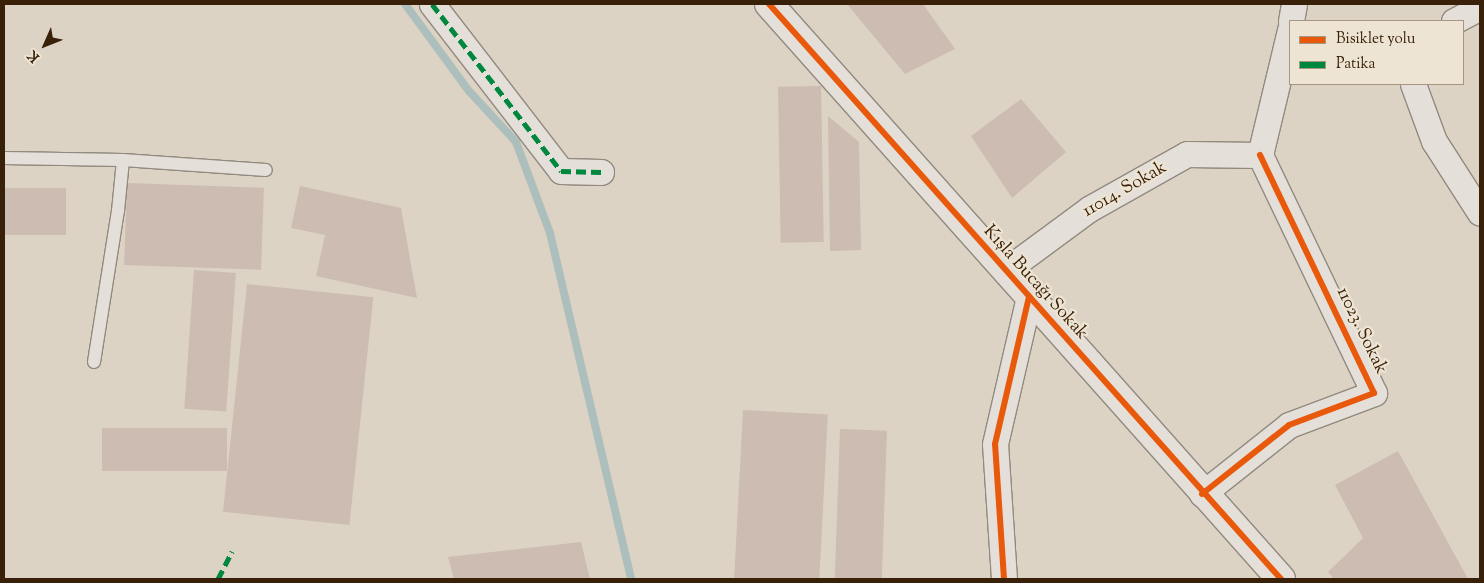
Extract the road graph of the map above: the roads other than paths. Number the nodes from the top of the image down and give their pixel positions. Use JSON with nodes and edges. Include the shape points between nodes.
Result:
{"nodes":[{"id":1,"x":432,"y":4,"type":"edge"},
{"id":2,"x":769,"y":4,"type":"edge"},
{"id":3,"x":1294,"y":4,"type":"edge"},
{"id":4,"x":1480,"y":7,"type":"edge"},
{"id":5,"x":1291,"y":20,"type":"edge"},
{"id":6,"x":1456,"y":20,"type":"edge"},
{"id":7,"x":1289,"y":31,"type":"edge"},
{"id":8,"x":1413,"y":85,"type":"edge"},
{"id":9,"x":1260,"y":156,"type":"junction"},
{"id":10,"x":4,"y":158,"type":"edge"},
{"id":11,"x":123,"y":160,"type":"junction"},
{"id":12,"x":266,"y":170,"type":"dead end"},
{"id":13,"x":601,"y":172,"type":"dead end"},
{"id":14,"x":1480,"y":213,"type":"edge"},
{"id":15,"x":1005,"y":271,"type":"junction"},
{"id":16,"x":1028,"y":298,"type":"junction"},
{"id":17,"x":94,"y":362,"type":"dead end"},
{"id":18,"x":1202,"y":494,"type":"junction"},
{"id":19,"x":1004,"y":579,"type":"edge"},
{"id":20,"x":1281,"y":579,"type":"edge"}],
"edges":[{"from":1,"to":13,"type":"street","via":[[561,171]]},
{"from":2,"to":15,"type":"street","name":"Kışla Bucağı Sokak"},
{"from":3,"to":5,"type":"street"},
{"from":4,"to":6,"type":"street"},
{"from":7,"to":9,"type":"street"},
{"from":8,"to":14,"type":"street","via":[[1434,141]]},
{"from":9,"to":15,"type":"street","name":"11014. Sokak","via":[[1187,154],[1089,209]]},
{"from":9,"to":18,"type":"street","name":"11023. Sokak","via":[[1374,393],[1289,426]]},
{"from":10,"to":11,"type":"lane"},
{"from":11,"to":12,"type":"lane"},
{"from":11,"to":17,"type":"lane"},
{"from":15,"to":16,"type":"street","name":"Kışla Bucağı Sokak"},
{"from":16,"to":18,"type":"street","name":"Kışla Bucağı Sokak"},
{"from":16,"to":19,"type":"street","via":[[995,444]]},
{"from":18,"to":20,"type":"street","name":"Kışla Bucağı Sokak"}]}
